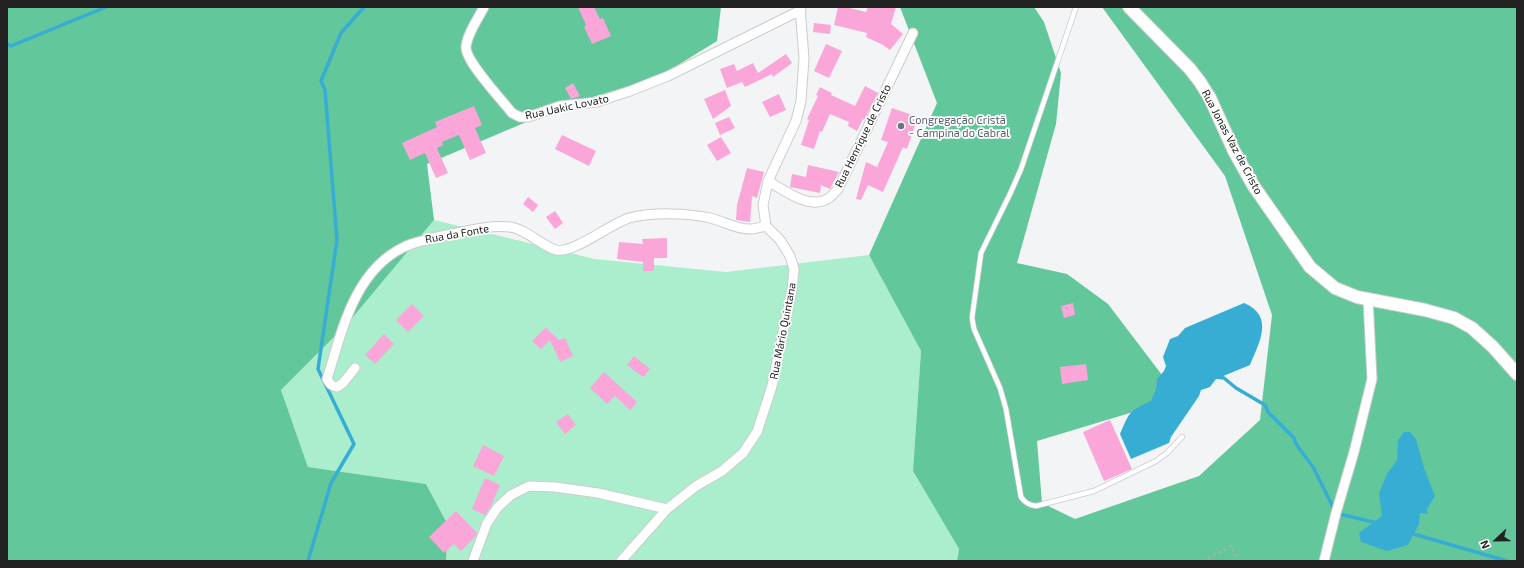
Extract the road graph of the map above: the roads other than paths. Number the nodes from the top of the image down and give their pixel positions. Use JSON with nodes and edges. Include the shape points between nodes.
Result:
{"nodes":[{"id":1,"x":484,"y":7,"type":"edge"},
{"id":2,"x":1076,"y":7,"type":"edge"},
{"id":3,"x":1129,"y":7,"type":"edge"},
{"id":4,"x":800,"y":8,"type":"edge"},
{"id":5,"x":913,"y":33,"type":"dead end"},
{"id":6,"x":768,"y":181,"type":"junction"},
{"id":7,"x":766,"y":226,"type":"junction"},
{"id":8,"x":1368,"y":299,"type":"junction"},
{"id":9,"x":355,"y":368,"type":"dead end"},
{"id":10,"x":1517,"y":374,"type":"edge"},
{"id":11,"x":1182,"y":437,"type":"dead end"},
{"id":12,"x":667,"y":509,"type":"junction"},
{"id":13,"x":473,"y":561,"type":"edge"},
{"id":14,"x":621,"y":561,"type":"edge"},
{"id":15,"x":1324,"y":561,"type":"edge"}],
"edges":[{"from":1,"to":4,"type":"street","name":"Rua Uakic Lovato","via":[[469,36],[466,47],[468,56],[512,113],[528,118],[560,106],[597,102],[668,76]]},
{"from":2,"to":11,"type":"lane","via":[[1021,169],[981,253],[973,306],[974,329],[1000,388],[1021,497],[1030,505],[1036,506],[1094,491],[1156,461]]},
{"from":3,"to":8,"type":"street","name":"Rua Jonas Vaz de Cristo","via":[[1200,82],[1252,185],[1310,267],[1335,288]]},
{"from":4,"to":6,"type":"street","via":[[804,58],[801,101],[796,121]]},
{"from":5,"to":6,"type":"street","name":"Rua Henrique de Cristo","via":[[838,189],[828,198],[817,202],[804,201]]},
{"from":6,"to":7,"type":"street","via":[[763,205]]},
{"from":7,"to":9,"type":"street","name":"Rua da Fonte","via":[[740,228],[711,218],[648,215],[629,218],[565,250],[555,250],[511,227],[474,229],[421,241],[384,259],[356,294],[330,371],[330,384],[337,387]]},
{"from":7,"to":12,"type":"street","name":"Rua Mário Quintana","via":[[780,240],[794,268],[772,386],[757,432],[743,453],[727,467],[696,486]]},
{"from":8,"to":10,"type":"street","name":"Rua Jonas Vaz de Cristo","via":[[1454,318],[1472,328]]},
{"from":8,"to":15,"type":"street","via":[[1372,379]]},
{"from":12,"to":13,"type":"street","via":[[598,494],[555,487],[529,486],[511,495],[498,507],[487,523]]},
{"from":12,"to":14,"type":"street","name":"Rua Mário Quintana"}]}
